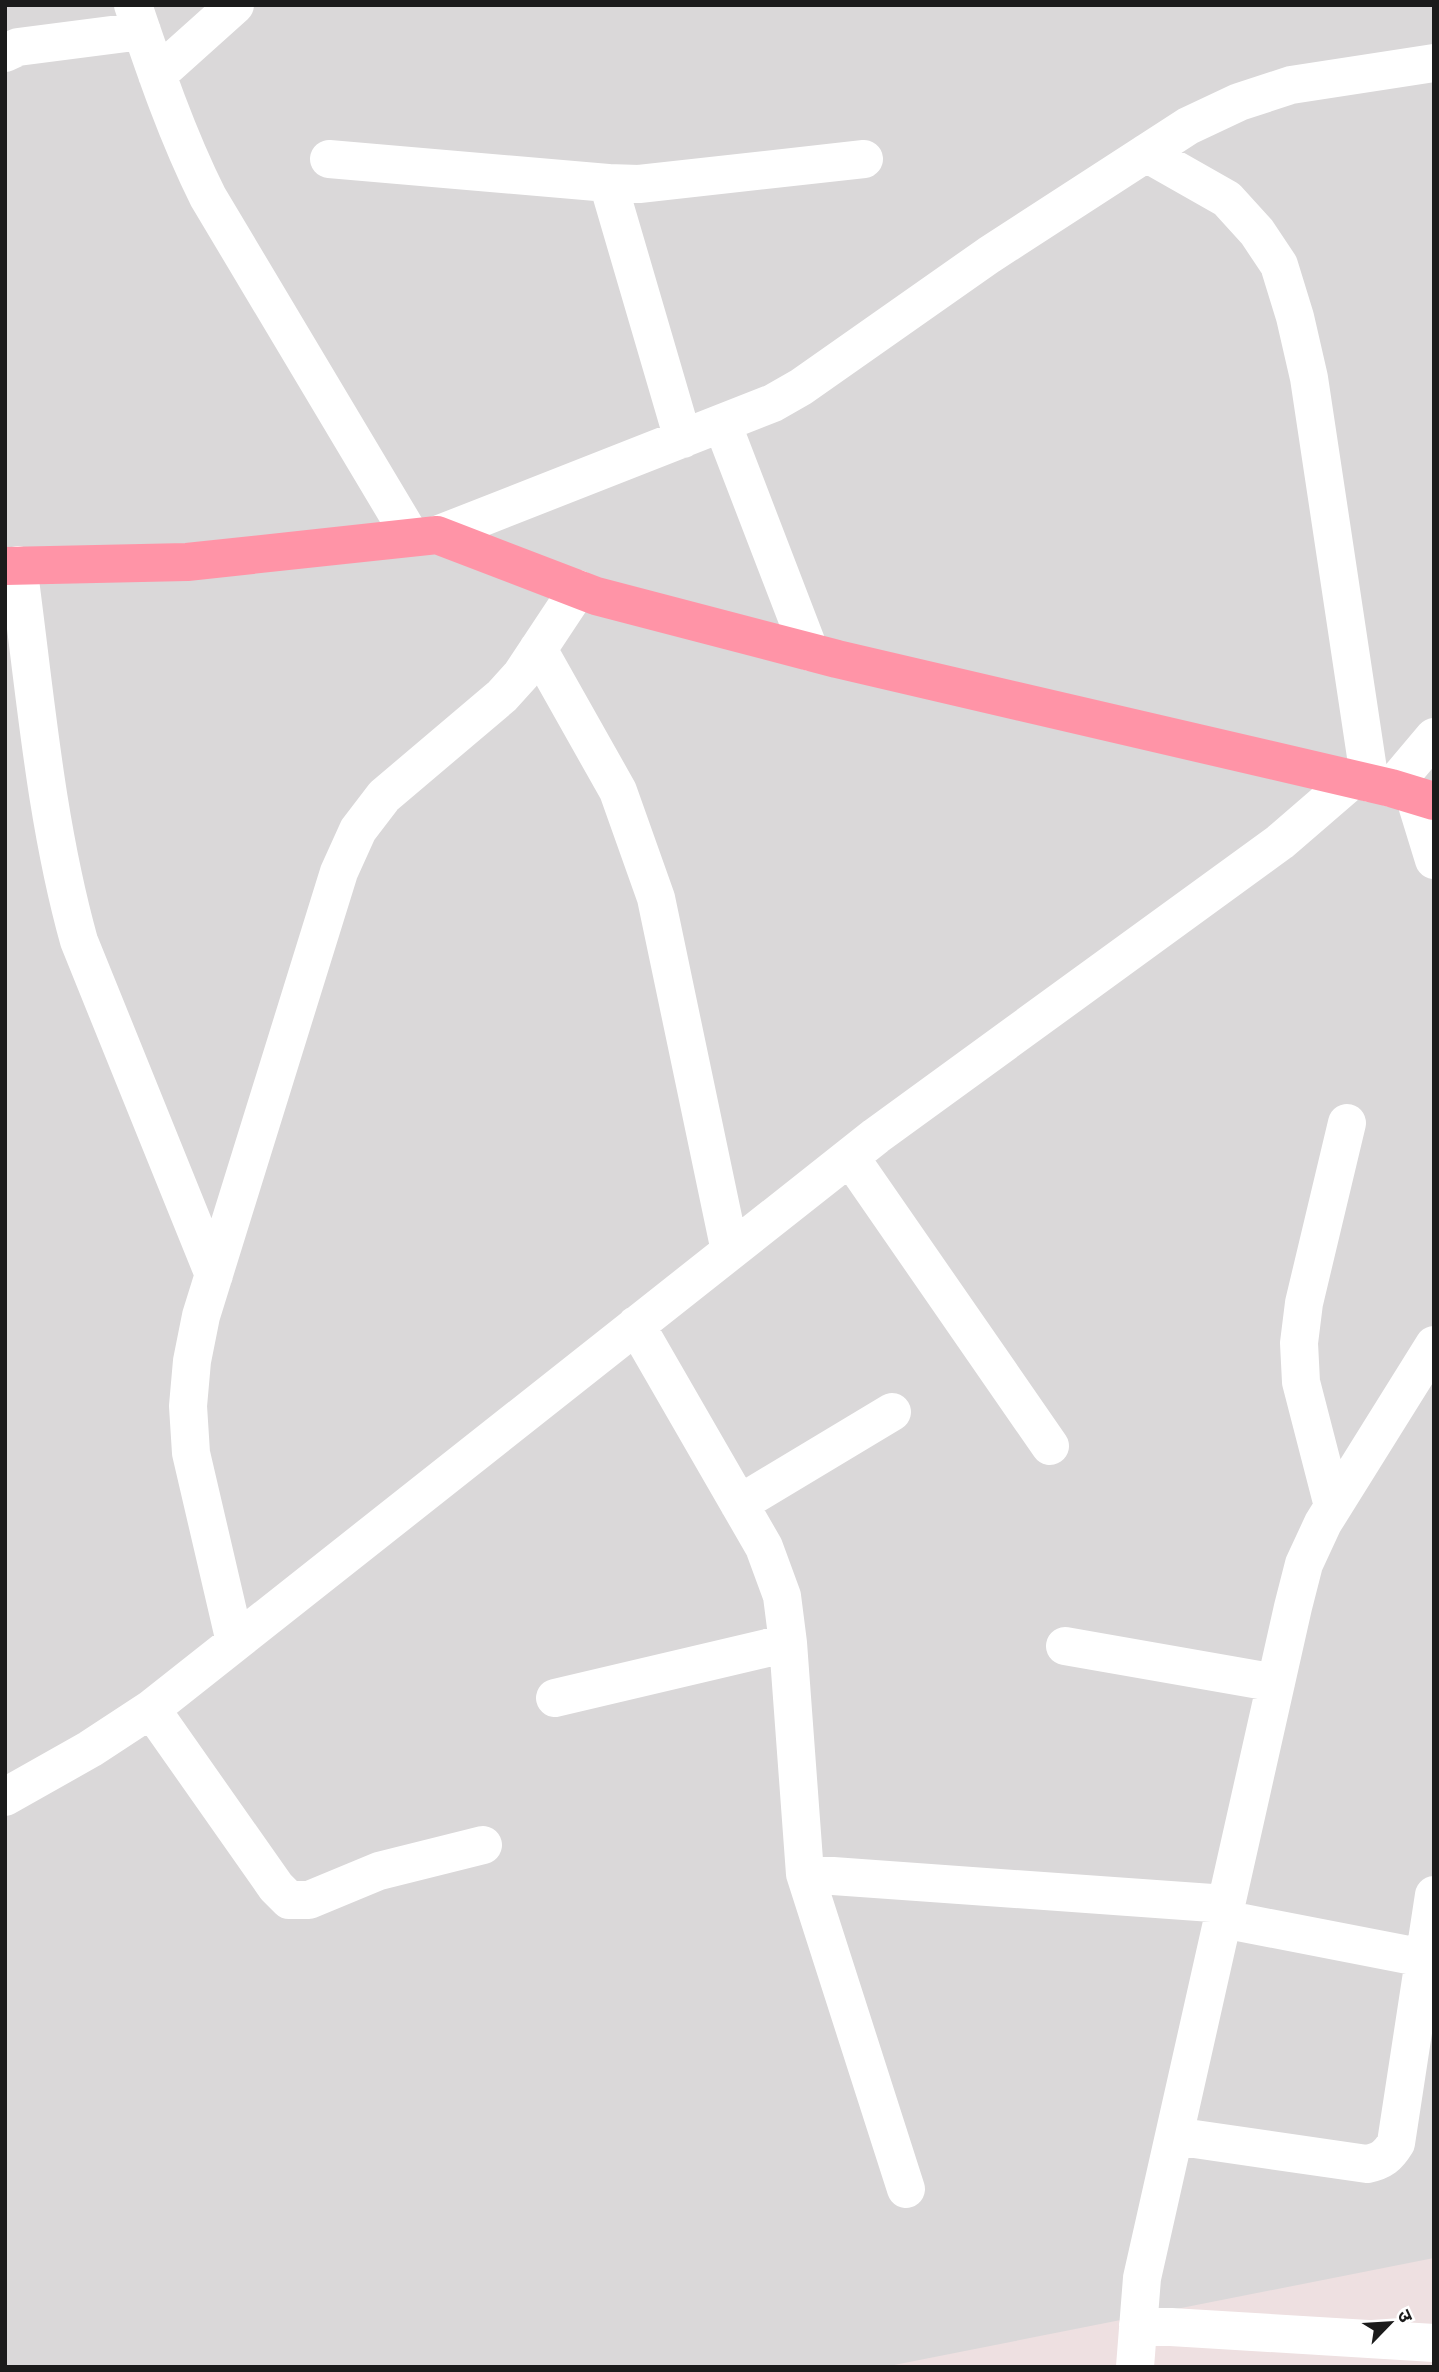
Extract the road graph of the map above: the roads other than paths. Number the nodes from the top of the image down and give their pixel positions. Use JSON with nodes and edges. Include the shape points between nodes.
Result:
{"nodes":[{"id":1,"x":235,"y":5,"type":"edge"},
{"id":2,"x":137,"y":18,"type":"edge"},
{"id":3,"x":5,"y":53,"type":"edge"},
{"id":4,"x":1434,"y":63,"type":"edge"},
{"id":5,"x":157,"y":75,"type":"junction"},
{"id":6,"x":1146,"y":153,"type":"junction"},
{"id":7,"x":329,"y":159,"type":"dead end"},
{"id":8,"x":864,"y":159,"type":"dead end"},
{"id":9,"x":608,"y":183,"type":"junction"},
{"id":10,"x":722,"y":423,"type":"junction"},
{"id":11,"x":683,"y":439,"type":"junction"},
{"id":12,"x":424,"y":536,"type":"junction"},
{"id":13,"x":12,"y":566,"type":"edge"},
{"id":14,"x":578,"y":589,"type":"junction"},
{"id":15,"x":538,"y":649,"type":"junction"},
{"id":16,"x":810,"y":652,"type":"junction"},
{"id":17,"x":1434,"y":737,"type":"edge"},
{"id":18,"x":1392,"y":789,"type":"edge"},
{"id":19,"x":1434,"y":860,"type":"edge"},
{"id":20,"x":1347,"y":1123,"type":"dead end"},
{"id":21,"x":850,"y":1157,"type":"junction"},
{"id":22,"x":730,"y":1251,"type":"junction"},
{"id":23,"x":214,"y":1275,"type":"junction"},
{"id":24,"x":636,"y":1325,"type":"junction"},
{"id":25,"x":1434,"y":1345,"type":"edge"},
{"id":26,"x":892,"y":1412,"type":"dead end"},
{"id":27,"x":1050,"y":1446,"type":"dead end"},
{"id":28,"x":739,"y":1504,"type":"junction"},
{"id":29,"x":1333,"y":1506,"type":"junction"},
{"id":30,"x":235,"y":1642,"type":"junction"},
{"id":31,"x":788,"y":1643,"type":"junction"},
{"id":32,"x":1065,"y":1646,"type":"dead end"},
{"id":33,"x":1276,"y":1683,"type":"junction"},
{"id":34,"x":555,"y":1698,"type":"dead end"},
{"id":35,"x":150,"y":1709,"type":"junction"},
{"id":36,"x":5,"y":1797,"type":"edge"},
{"id":37,"x":483,"y":1845,"type":"dead end"},
{"id":38,"x":805,"y":1874,"type":"junction"},
{"id":39,"x":1434,"y":1895,"type":"edge"},
{"id":40,"x":1224,"y":1911,"type":"junction"},
{"id":41,"x":1429,"y":1959,"type":"edge"},
{"id":42,"x":1174,"y":2136,"type":"junction"},
{"id":43,"x":906,"y":2189,"type":"dead end"},
{"id":44,"x":1139,"y":2325,"type":"junction"},
{"id":45,"x":1434,"y":2343,"type":"edge"},
{"id":46,"x":1135,"y":2367,"type":"edge"}],
"edges":[{"from":1,"to":5,"type":"street"},
{"from":2,"to":3,"type":"street"},
{"from":2,"to":5,"type":"street"},
{"from":4,"to":6,"type":"street","via":[[1291,85],[1239,102]]},
{"from":5,"to":12,"type":"street","via":[[208,197]]},
{"from":6,"to":10,"type":"street","via":[[989,255],[802,387]]},
{"from":6,"to":18,"type":"street","via":[[1227,199],[1279,265],[1309,378]]},
{"from":7,"to":9,"type":"street"},
{"from":8,"to":9,"type":"street","via":[[639,184]]},
{"from":9,"to":11,"type":"street"},
{"from":10,"to":11,"type":"street"},
{"from":10,"to":16,"type":"street"},
{"from":11,"to":12,"type":"street"},
{"from":12,"to":13,"type":"main road","via":[[187,562]]},
{"from":12,"to":14,"type":"main road"},
{"from":13,"to":23,"type":"street","via":[[57,849],[79,941]]},
{"from":14,"to":15,"type":"street"},
{"from":14,"to":16,"type":"main road"},
{"from":15,"to":22,"type":"street","via":[[618,790],[656,898]]},
{"from":15,"to":23,"type":"street","via":[[502,696],[384,796],[358,830],[339,872]]},
{"from":16,"to":18,"type":"main road"},
{"from":17,"to":18,"type":"street"},
{"from":18,"to":19,"type":"street"},
{"from":18,"to":21,"type":"street","via":[[1280,842]]},
{"from":20,"to":29,"type":"street","via":[[1304,1303],[1299,1343],[1301,1382]]},
{"from":21,"to":22,"type":"street"},
{"from":21,"to":27,"type":"street"},
{"from":22,"to":24,"type":"street"},
{"from":23,"to":30,"type":"street","via":[[192,1361],[188,1406],[191,1452]]},
{"from":24,"to":28,"type":"street"},
{"from":24,"to":30,"type":"street"},
{"from":25,"to":29,"type":"street"},
{"from":26,"to":28,"type":"street"},
{"from":28,"to":31,"type":"street","via":[[764,1547],[782,1596]]},
{"from":29,"to":33,"type":"street","via":[[1304,1564]]},
{"from":30,"to":35,"type":"street"},
{"from":31,"to":34,"type":"street"},
{"from":31,"to":38,"type":"street"},
{"from":32,"to":33,"type":"street"},
{"from":33,"to":40,"type":"street"},
{"from":35,"to":36,"type":"street"},
{"from":35,"to":37,"type":"street","via":[[289,1900],[309,1900],[379,1871]]},
{"from":38,"to":40,"type":"street"},
{"from":38,"to":43,"type":"street"},
{"from":39,"to":41,"type":"street"},
{"from":40,"to":41,"type":"street"},
{"from":40,"to":42,"type":"street"},
{"from":41,"to":42,"type":"street","via":[[1396,2144],[1379,2162]]},
{"from":42,"to":44,"type":"street","via":[[1142,2278]]},
{"from":44,"to":45,"type":"street"},
{"from":44,"to":46,"type":"street"}]}
